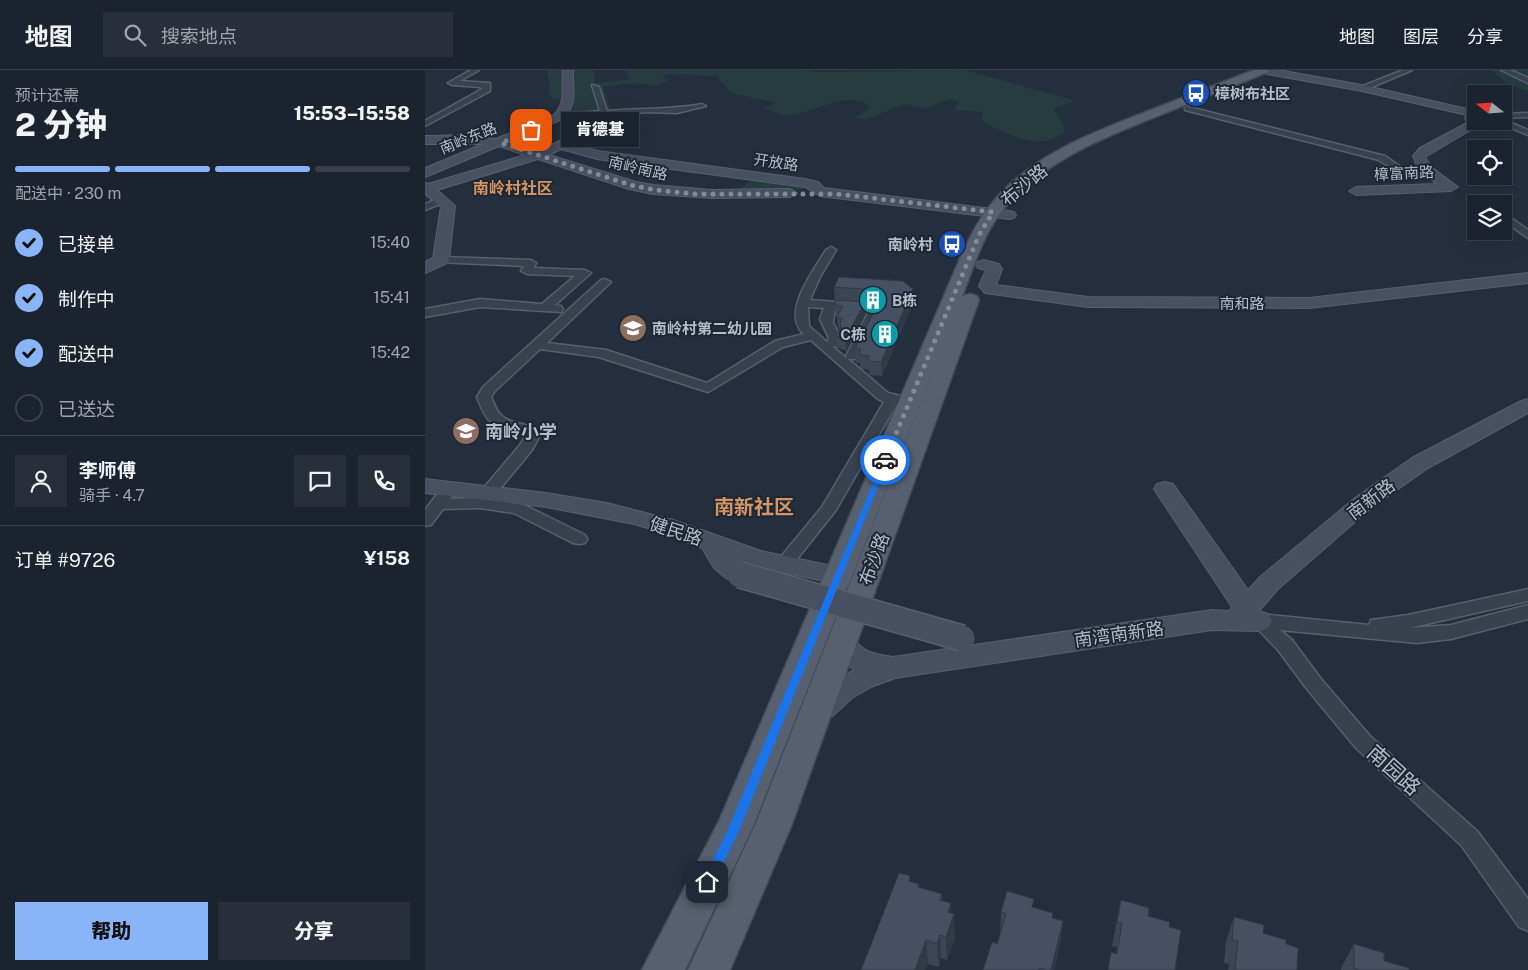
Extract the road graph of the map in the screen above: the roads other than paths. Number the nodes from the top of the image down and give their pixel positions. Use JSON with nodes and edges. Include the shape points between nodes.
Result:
{"nodes":[{"id":1,"x":476,"y":70,"type":"edge"},
{"id":2,"x":568,"y":70,"type":"edge"},
{"id":3,"x":1409,"y":70,"type":"edge"},
{"id":4,"x":1504,"y":70,"type":"edge"},
{"id":5,"x":1270,"y":71,"type":"edge"},
{"id":6,"x":1528,"y":81,"type":"edge"},
{"id":7,"x":595,"y":87,"type":"dead end"},
{"id":8,"x":1363,"y":88,"type":"junction"},
{"id":9,"x":702,"y":106,"type":"dead end"},
{"id":10,"x":1189,"y":107,"type":"junction"},
{"id":11,"x":1467,"y":113,"type":"edge"},
{"id":12,"x":604,"y":115,"type":"junction"},
{"id":13,"x":1528,"y":115,"type":"edge"},
{"id":14,"x":1513,"y":116,"type":"edge"},
{"id":15,"x":558,"y":117,"type":"junction"},
{"id":16,"x":425,"y":124,"type":"edge"},
{"id":17,"x":1467,"y":127,"type":"edge"},
{"id":18,"x":1513,"y":127,"type":"edge"},
{"id":19,"x":1528,"y":133,"type":"edge"},
{"id":20,"x":425,"y":140,"type":"edge"},
{"id":21,"x":501,"y":143,"type":"junction"},
{"id":22,"x":560,"y":145,"type":"junction"},
{"id":23,"x":538,"y":156,"type":"junction"},
{"id":24,"x":1385,"y":156,"type":"dead end"},
{"id":25,"x":425,"y":173,"type":"edge"},
{"id":26,"x":1405,"y":173,"type":"dead end"},
{"id":27,"x":426,"y":188,"type":"edge"},
{"id":28,"x":1356,"y":191,"type":"dead end"},
{"id":29,"x":820,"y":192,"type":"junction"},
{"id":30,"x":442,"y":200,"type":"junction"},
{"id":31,"x":425,"y":207,"type":"edge"},
{"id":32,"x":1001,"y":213,"type":"junction"},
{"id":33,"x":1512,"y":223,"type":"edge"},
{"id":34,"x":1528,"y":237,"type":"edge"},
{"id":35,"x":1528,"y":246,"type":"edge"},
{"id":36,"x":831,"y":250,"type":"dead end"},
{"id":37,"x":441,"y":260,"type":"junction"},
{"id":38,"x":984,"y":265,"type":"junction"},
{"id":39,"x":425,"y":268,"type":"edge"},
{"id":40,"x":1528,"y":278,"type":"edge"},
{"id":41,"x":605,"y":282,"type":"dead end"},
{"id":42,"x":804,"y":303,"type":"junction"},
{"id":43,"x":831,"y":305,"type":"junction"},
{"id":44,"x":545,"y":308,"type":"junction"},
{"id":45,"x":573,"y":311,"type":"junction"},
{"id":46,"x":425,"y":313,"type":"edge"},
{"id":47,"x":827,"y":324,"type":"junction"},
{"id":48,"x":839,"y":326,"type":"edge"},
{"id":49,"x":812,"y":336,"type":"junction"},
{"id":50,"x":833,"y":344,"type":"dead end"},
{"id":51,"x":536,"y":345,"type":"junction"},
{"id":52,"x":857,"y":351,"type":"edge"},
{"id":53,"x":901,"y":401,"type":"junction"},
{"id":54,"x":1528,"y":405,"type":"edge"},
{"id":55,"x":1165,"y":489,"type":"dead end"},
{"id":56,"x":438,"y":493,"type":"edge"},
{"id":57,"x":488,"y":493,"type":"junction"},
{"id":58,"x":425,"y":521,"type":"edge"},
{"id":59,"x":564,"y":531,"type":"junction"},
{"id":60,"x":547,"y":538,"type":"dead end"},
{"id":61,"x":579,"y":539,"type":"dead end"},
{"id":62,"x":711,"y":543,"type":"junction"},
{"id":63,"x":784,"y":564,"type":"junction"},
{"id":64,"x":838,"y":575,"type":"junction"},
{"id":65,"x":1528,"y":595,"type":"edge"},
{"id":66,"x":1528,"y":612,"type":"edge"},
{"id":67,"x":1247,"y":616,"type":"junction"},
{"id":68,"x":1346,"y":628,"type":"junction"},
{"id":69,"x":842,"y":643,"type":"junction"},
{"id":70,"x":991,"y":653,"type":"junction"},
{"id":71,"x":894,"y":667,"type":"junction"},
{"id":72,"x":815,"y":716,"type":"junction"},
{"id":73,"x":1528,"y":919,"type":"edge"},
{"id":74,"x":663,"y":970,"type":"edge"},
{"id":75,"x":709,"y":970,"type":"edge"}],
"edges":[{"from":1,"to":16,"type":"street","via":[[452,83],[487,85],[483,87],[487,89]]},
{"from":2,"to":15,"type":"street","via":[[569,104]]},
{"from":3,"to":8,"type":"street"},
{"from":4,"to":6,"type":"street"},
{"from":5,"to":8,"type":"street","name":"樟富南路"},
{"from":5,"to":10,"type":"main road","name":"布沙路"},
{"from":5,"to":32,"type":"main road","name":"布沙路","via":[[1085,142],[1041,168],[1011,193]]},
{"from":7,"to":12,"type":"street"},
{"from":8,"to":11,"type":"street","name":"樟富南路"},
{"from":9,"to":12,"type":"street","via":[[677,111],[647,110]]},
{"from":10,"to":24,"type":"street"},
{"from":10,"to":26,"type":"street","via":[[1382,158]]},
{"from":10,"to":32,"type":"main road","name":"布沙路","via":[[1076,156]]},
{"from":12,"to":15,"type":"street"},
{"from":12,"to":22,"type":"street","via":[[603,120]]},
{"from":13,"to":14,"type":"street"},
{"from":15,"to":21,"type":"street","name":"南岭东路"},
{"from":17,"to":28,"type":"street","name":"樟富南路","via":[[1419,156],[1420,163],[1451,187]]},
{"from":18,"to":19,"type":"street"},
{"from":20,"to":21,"type":"street","name":"南岭南路","via":[[475,139]]},
{"from":21,"to":23,"type":"street","name":"南岭南路"},
{"from":21,"to":25,"type":"street","name":"南岭东路"},
{"from":22,"to":23,"type":"street"},
{"from":22,"to":29,"type":"street","name":"开放路","via":[[597,155],[805,183]]},
{"from":23,"to":27,"type":"street"},
{"from":23,"to":29,"type":"street","name":"南岭南路","via":[[656,190],[695,194]]},
{"from":27,"to":30,"type":"street"},
{"from":29,"to":32,"type":"street","name":"开放路"},
{"from":30,"to":31,"type":"street"},
{"from":30,"to":37,"type":"street","via":[[448,206],[449,214]]},
{"from":32,"to":38,"type":"main road","name":"布沙路"},
{"from":32,"to":53,"type":"main road","name":"布沙路","via":[[979,235]]},
{"from":33,"to":34,"type":"street"},
{"from":34,"to":35,"type":"street","via":[[1523,239]]},
{"from":36,"to":42,"type":"street"},
{"from":37,"to":39,"type":"street"},
{"from":37,"to":44,"type":"street","via":[[531,263],[527,271],[585,274]]},
{"from":38,"to":40,"type":"street","name":"南和路","via":[[994,269],[987,286],[991,289],[1088,302],[1309,303]]},
{"from":38,"to":69,"type":"main road","name":"布沙路"},
{"from":41,"to":45,"type":"street"},
{"from":42,"to":43,"type":"street"},
{"from":42,"to":49,"type":"street","via":[[800,316],[803,327]]},
{"from":43,"to":47,"type":"street","via":[[826,315]]},
{"from":43,"to":52,"type":"street","via":[[872,313]]},
{"from":44,"to":45,"type":"street"},
{"from":44,"to":46,"type":"street","via":[[480,303]]},
{"from":45,"to":51,"type":"street"},
{"from":47,"to":48,"type":"street"},
{"from":47,"to":50,"type":"street","via":[[835,338]]},
{"from":49,"to":51,"type":"street","via":[[779,344],[708,388],[601,353]]},
{"from":49,"to":53,"type":"street","via":[[883,396]]},
{"from":51,"to":57,"type":"street","via":[[484,397],[494,418],[522,427],[532,437]]},
{"from":53,"to":63,"type":"street","via":[[827,510]]},
{"from":53,"to":64,"type":"main road","name":"布沙路"},
{"from":54,"to":67,"type":"street","name":"南新路","via":[[1420,463],[1363,503],[1269,583]]},
{"from":55,"to":67,"type":"street"},
{"from":56,"to":57,"type":"street","name":"健民路"},
{"from":56,"to":58,"type":"street"},
{"from":56,"to":59,"type":"street","via":[[518,509]]},
{"from":57,"to":62,"type":"street","name":"健民路","via":[[618,514],[665,525]]},
{"from":59,"to":60,"type":"street"},
{"from":59,"to":61,"type":"street"},
{"from":62,"to":63,"type":"street","via":[[739,554]]},
{"from":62,"to":70,"type":"street","name":"健民路","bridge":true,"via":[[728,568],[740,575],[962,638]]},
{"from":63,"to":64,"type":"street"},
{"from":64,"to":74,"type":"main road","name":"布沙路","via":[[734,829]]},
{"from":65,"to":68,"type":"street","name":"南湾南新路","via":[[1408,622]]},
{"from":66,"to":68,"type":"street","name":"南湾南新路","via":[[1451,632],[1417,636]]},
{"from":67,"to":68,"type":"street","name":"南湾南新路"},
{"from":67,"to":70,"type":"street","name":"南湾南新路"},
{"from":67,"to":73,"type":"street","name":"南园路","via":[[1285,645],[1363,742],[1469,838]]},
{"from":69,"to":71,"type":"street","name":"南湾南新路","via":[[846,652],[857,660],[875,666]]},
{"from":69,"to":72,"type":"main road","name":"布沙路"},
{"from":70,"to":71,"type":"street","name":"南湾南新路"},
{"from":71,"to":72,"type":"street","name":"南湾南新路","via":[[847,686],[828,699]]},
{"from":72,"to":75,"type":"main road","name":"布沙路","via":[[774,824]]}]}
